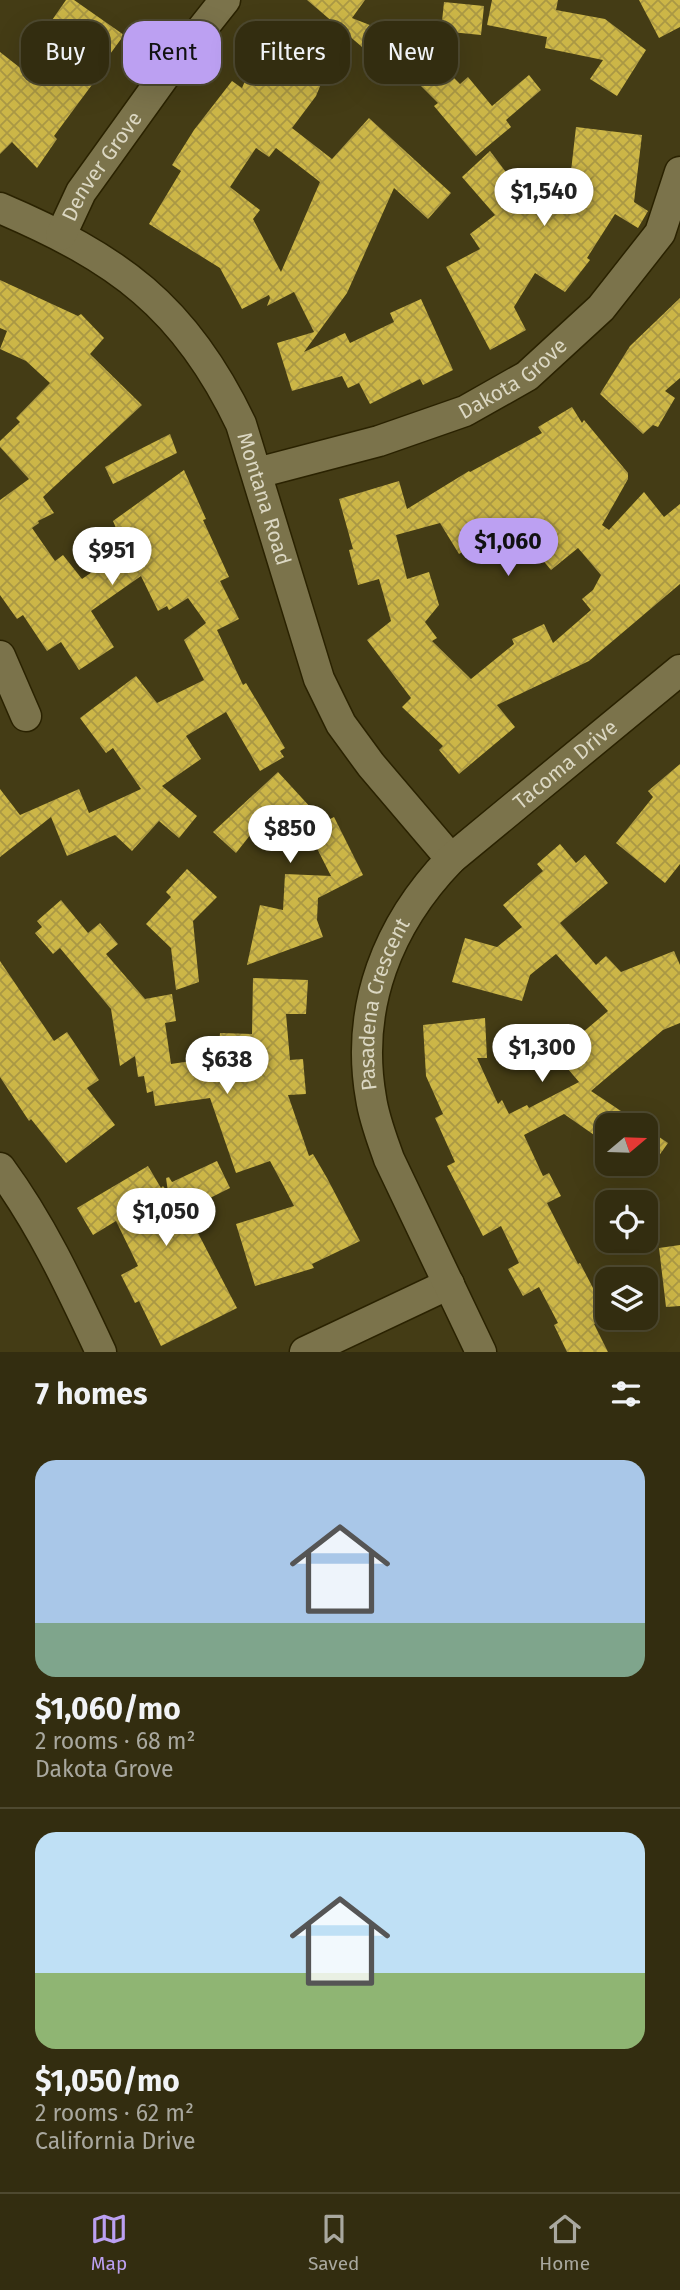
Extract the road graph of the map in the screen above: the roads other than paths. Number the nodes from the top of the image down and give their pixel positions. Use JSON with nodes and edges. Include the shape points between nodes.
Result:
{"nodes":[{"id":1,"x":225,"y":0,"type":"edge"},
{"id":2,"x":680,"y":172,"type":"edge"},
{"id":3,"x":0,"y":208,"type":"edge"},
{"id":4,"x":61,"y":235,"type":"junction"},
{"id":5,"x":257,"y":473,"type":"junction"},
{"id":6,"x":0,"y":656,"type":"edge"},
{"id":7,"x":680,"y":670,"type":"edge"},
{"id":8,"x":26,"y":716,"type":"dead end"},
{"id":9,"x":451,"y":859,"type":"junction"},
{"id":10,"x":0,"y":1168,"type":"edge"},
{"id":11,"x":449,"y":1284,"type":"junction"},
{"id":12,"x":101,"y":1352,"type":"edge"},
{"id":13,"x":305,"y":1352,"type":"edge"},
{"id":14,"x":481,"y":1352,"type":"edge"}],
"edges":[{"from":1,"to":4,"type":"street","name":"Denver Grove","via":[[81,192]]},
{"from":2,"to":5,"type":"street","name":"Dakota Grove","via":[[660,233],[601,309],[527,376],[465,411],[379,441]]},
{"from":3,"to":4,"type":"street","name":"Montana Road"},
{"from":4,"to":5,"type":"street","name":"Montana Road","via":[[109,263],[174,318],[224,387]]},
{"from":5,"to":9,"type":"street","name":"Montana Road","via":[[318,679],[335,713],[371,765]]},
{"from":6,"to":8,"type":"street"},
{"from":7,"to":9,"type":"street","name":"Tacoma Drive"},
{"from":9,"to":11,"type":"street","name":"Pasadena Crescent","via":[[400,924],[377,981],[368,1039],[370,1097],[378,1126]]},
{"from":10,"to":12,"type":"street","via":[[58,1261]]},
{"from":11,"to":13,"type":"street"},
{"from":11,"to":14,"type":"street","name":"Pasadena Crescent"}]}
